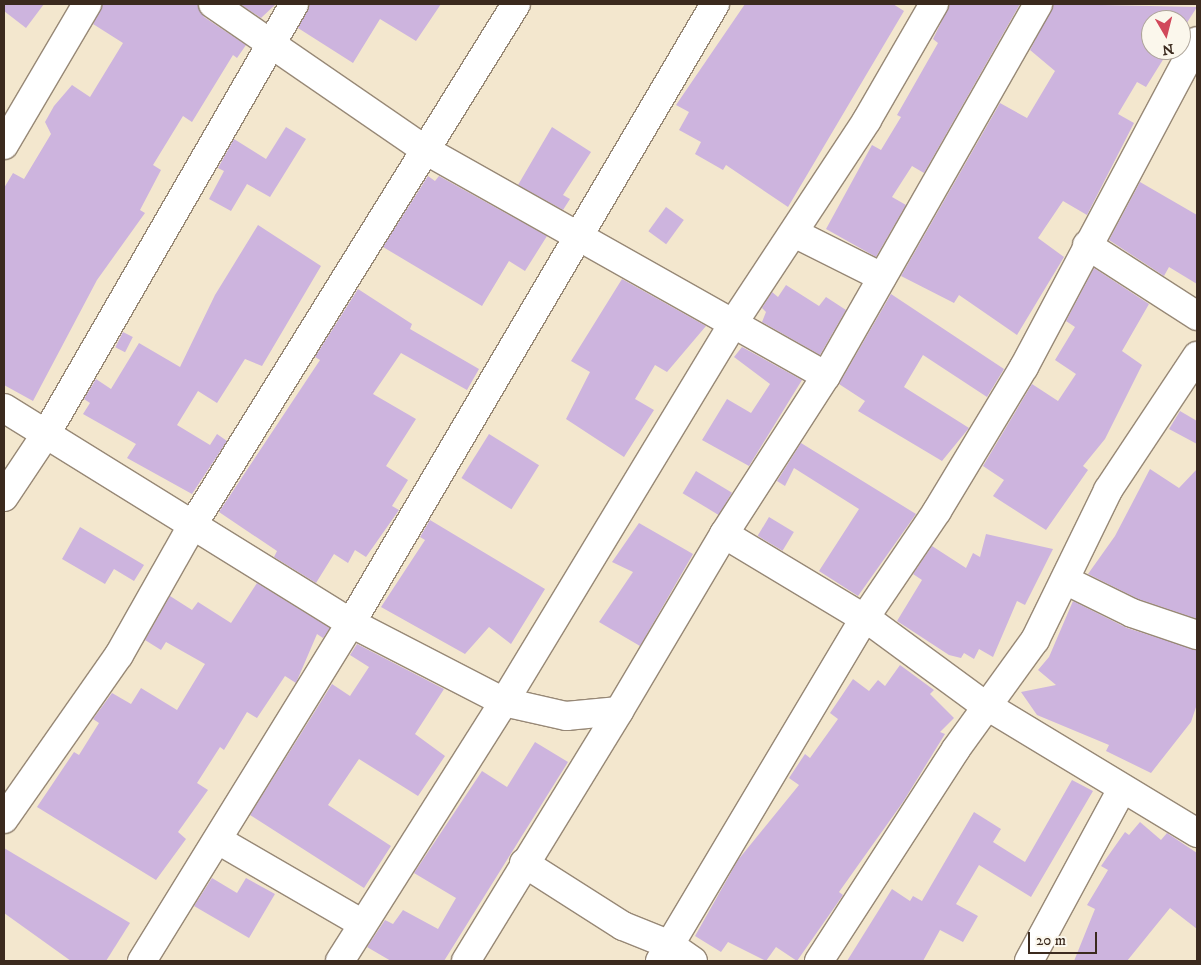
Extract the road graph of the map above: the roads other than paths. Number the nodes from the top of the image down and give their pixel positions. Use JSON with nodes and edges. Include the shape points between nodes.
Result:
{"nodes":[{"id":1,"x":88,"y":4,"type":"edge"},
{"id":2,"x":213,"y":4,"type":"edge"},
{"id":3,"x":294,"y":4,"type":"edge"},
{"id":4,"x":516,"y":4,"type":"edge"},
{"id":5,"x":714,"y":4,"type":"edge"},
{"id":6,"x":934,"y":4,"type":"edge"},
{"id":7,"x":1038,"y":4,"type":"edge"},
{"id":8,"x":1197,"y":41,"type":"edge"},
{"id":9,"x":270,"y":43,"type":"junction"},
{"id":10,"x":4,"y":145,"type":"edge"},
{"id":11,"x":427,"y":150,"type":"junction"},
{"id":12,"x":796,"y":234,"type":"junction"},
{"id":13,"x":580,"y":235,"type":"junction"},
{"id":14,"x":1087,"y":245,"type":"junction"},
{"id":15,"x":882,"y":277,"type":"junction"},
{"id":16,"x":1197,"y":316,"type":"edge"},
{"id":17,"x":732,"y":325,"type":"junction"},
{"id":18,"x":1197,"y":356,"type":"edge"},
{"id":19,"x":826,"y":376,"type":"junction"},
{"id":20,"x":4,"y":408,"type":"edge"},
{"id":21,"x":46,"y":434,"type":"junction"},
{"id":22,"x":4,"y":497,"type":"edge"},
{"id":23,"x":192,"y":526,"type":"junction"},
{"id":24,"x":724,"y":534,"type":"junction"},
{"id":25,"x":1068,"y":581,"type":"junction"},
{"id":26,"x":864,"y":618,"type":"junction"},
{"id":27,"x":352,"y":623,"type":"junction"},
{"id":28,"x":1197,"y":635,"type":"edge"},
{"id":29,"x":504,"y":702,"type":"junction"},
{"id":30,"x":990,"y":708,"type":"junction"},
{"id":31,"x":619,"y":711,"type":"junction"},
{"id":32,"x":1122,"y":789,"type":"junction"},
{"id":33,"x":4,"y":819,"type":"edge"},
{"id":34,"x":1197,"y":833,"type":"edge"},
{"id":35,"x":218,"y":840,"type":"junction"},
{"id":36,"x":524,"y":863,"type":"junction"},
{"id":37,"x":361,"y":923,"type":"junction"},
{"id":38,"x":665,"y":953,"type":"edge"},
{"id":39,"x":142,"y":961,"type":"edge"},
{"id":40,"x":340,"y":961,"type":"edge"},
{"id":41,"x":466,"y":961,"type":"edge"},
{"id":42,"x":693,"y":961,"type":"edge"},
{"id":43,"x":819,"y":961,"type":"edge"},
{"id":44,"x":1029,"y":961,"type":"edge"}],
"edges":[{"from":1,"to":10,"type":"street"},
{"from":2,"to":9,"type":"street"},
{"from":3,"to":9,"type":"street"},
{"from":4,"to":11,"type":"street"},
{"from":5,"to":13,"type":"street"},
{"from":6,"to":12,"type":"street"},
{"from":7,"to":15,"type":"street"},
{"from":8,"to":14,"type":"street"},
{"from":9,"to":11,"type":"street"},
{"from":9,"to":21,"type":"street"},
{"from":11,"to":13,"type":"street"},
{"from":11,"to":23,"type":"street"},
{"from":12,"to":15,"type":"street"},
{"from":12,"to":17,"type":"street"},
{"from":13,"to":17,"type":"street"},
{"from":13,"to":27,"type":"street"},
{"from":14,"to":16,"type":"street"},
{"from":14,"to":26,"type":"street","via":[[1024,367],[936,511]]},
{"from":15,"to":19,"type":"street"},
{"from":17,"to":19,"type":"street"},
{"from":17,"to":29,"type":"street"},
{"from":18,"to":25,"type":"street","via":[[1108,490]]},
{"from":19,"to":24,"type":"street"},
{"from":20,"to":21,"type":"street"},
{"from":21,"to":22,"type":"street"},
{"from":21,"to":23,"type":"street"},
{"from":23,"to":27,"type":"street"},
{"from":23,"to":33,"type":"street","via":[[119,655]]},
{"from":24,"to":26,"type":"street"},
{"from":24,"to":31,"type":"street"},
{"from":25,"to":28,"type":"street","via":[[1132,613]]},
{"from":25,"to":30,"type":"street"},
{"from":26,"to":30,"type":"street"},
{"from":26,"to":38,"type":"street"},
{"from":27,"to":29,"type":"street"},
{"from":27,"to":35,"type":"street"},
{"from":29,"to":31,"type":"street","via":[[566,716]]},
{"from":29,"to":37,"type":"street"},
{"from":30,"to":32,"type":"street"},
{"from":30,"to":43,"type":"street","via":[[956,749]]},
{"from":31,"to":36,"type":"street"},
{"from":32,"to":34,"type":"street"},
{"from":32,"to":44,"type":"street"},
{"from":35,"to":37,"type":"street"},
{"from":35,"to":39,"type":"street"},
{"from":36,"to":38,"type":"street"},
{"from":36,"to":41,"type":"street"},
{"from":37,"to":40,"type":"street"},
{"from":38,"to":42,"type":"street"}]}
